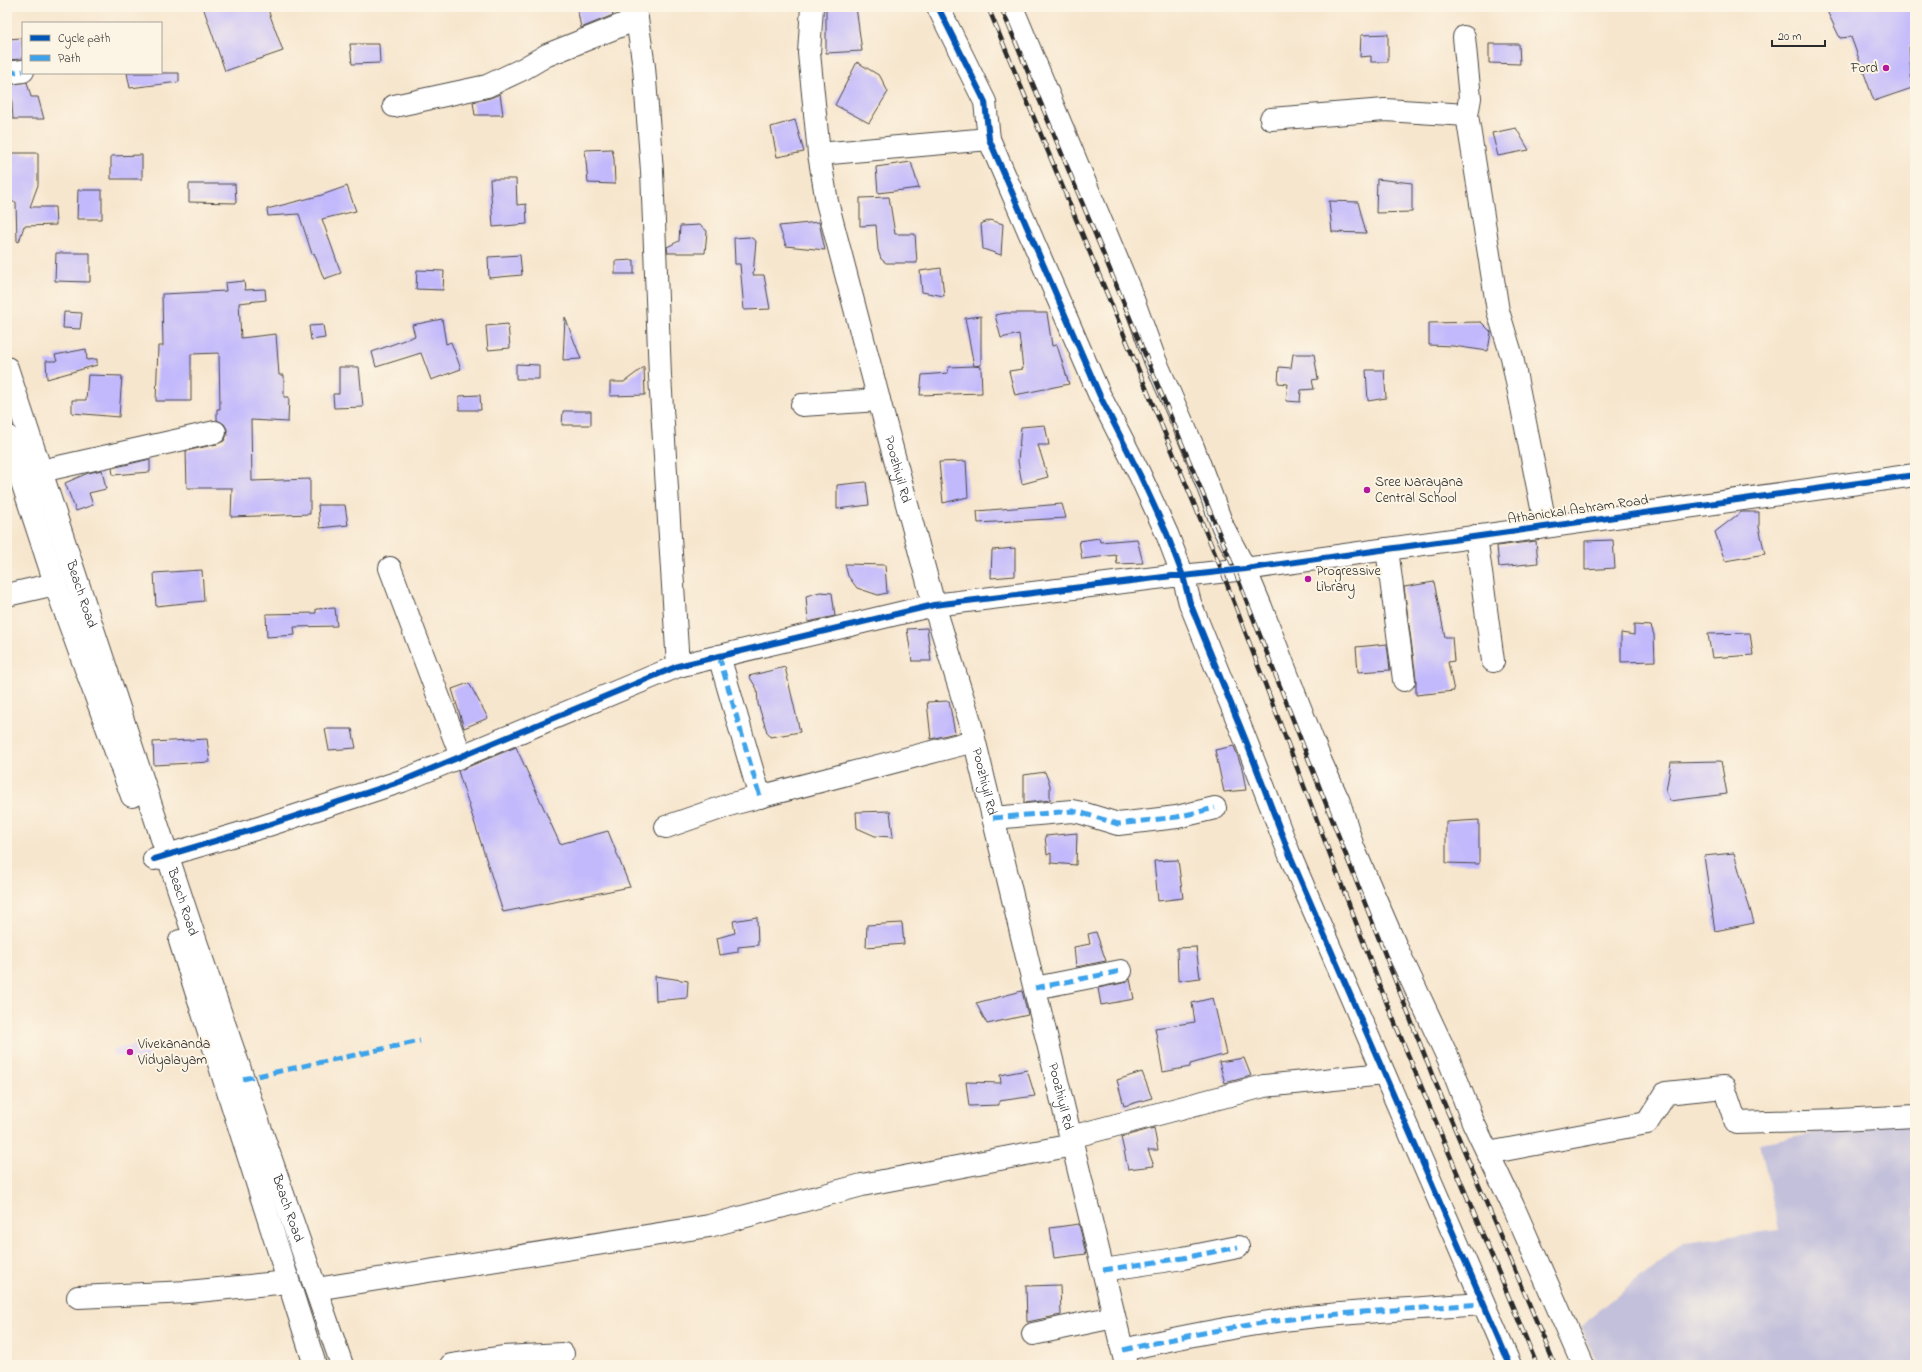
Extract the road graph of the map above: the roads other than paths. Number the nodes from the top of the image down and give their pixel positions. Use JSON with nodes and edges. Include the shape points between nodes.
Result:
{"nodes":[{"id":1,"x":812,"y":7,"type":"edge"},
{"id":2,"x":938,"y":7,"type":"edge"},
{"id":3,"x":1012,"y":7,"type":"edge"},
{"id":4,"x":635,"y":13,"type":"edge"},
{"id":5,"x":1464,"y":36,"type":"dead end"},
{"id":6,"x":22,"y":71,"type":"edge"},
{"id":7,"x":7,"y":73,"type":"edge"},
{"id":8,"x":394,"y":106,"type":"dead end"},
{"id":9,"x":1467,"y":115,"type":"junction"},
{"id":10,"x":1272,"y":120,"type":"dead end"},
{"id":11,"x":989,"y":139,"type":"junction"},
{"id":12,"x":819,"y":154,"type":"junction"},
{"id":13,"x":7,"y":368,"type":"edge"},
{"id":14,"x":879,"y":400,"type":"junction"},
{"id":15,"x":802,"y":405,"type":"dead end"},
{"id":16,"x":215,"y":432,"type":"dead end"},
{"id":17,"x":7,"y":436,"type":"edge"},
{"id":18,"x":41,"y":471,"type":"junction"},
{"id":19,"x":1915,"y":475,"type":"edge"},
{"id":20,"x":1538,"y":528,"type":"junction"},
{"id":21,"x":1476,"y":536,"type":"junction"},
{"id":22,"x":1387,"y":549,"type":"junction"},
{"id":23,"x":390,"y":568,"type":"dead end"},
{"id":24,"x":1245,"y":569,"type":"junction"},
{"id":25,"x":1183,"y":576,"type":"junction"},
{"id":26,"x":55,"y":584,"type":"junction"},
{"id":27,"x":7,"y":595,"type":"edge"},
{"id":28,"x":934,"y":605,"type":"junction"},
{"id":29,"x":719,"y":656,"type":"junction"},
{"id":30,"x":1493,"y":661,"type":"dead end"},
{"id":31,"x":678,"y":666,"type":"junction"},
{"id":32,"x":1404,"y":680,"type":"dead end"},
{"id":33,"x":974,"y":741,"type":"junction"},
{"id":34,"x":461,"y":756,"type":"junction"},
{"id":35,"x":760,"y":797,"type":"junction"},
{"id":36,"x":1215,"y":808,"type":"dead end"},
{"id":37,"x":993,"y":818,"type":"junction"},
{"id":38,"x":666,"y":827,"type":"dead end"},
{"id":39,"x":160,"y":857,"type":"junction"},
{"id":40,"x":1121,"y":971,"type":"dead end"},
{"id":41,"x":1034,"y":988,"type":"junction"},
{"id":42,"x":1384,"y":1074,"type":"junction"},
{"id":43,"x":1915,"y":1116,"type":"edge"},
{"id":44,"x":1072,"y":1141,"type":"junction"},
{"id":45,"x":1488,"y":1153,"type":"junction"},
{"id":46,"x":1238,"y":1247,"type":"dead end"},
{"id":47,"x":1103,"y":1270,"type":"junction"},
{"id":48,"x":288,"y":1282,"type":"junction"},
{"id":49,"x":316,"y":1289,"type":"junction"},
{"id":50,"x":78,"y":1297,"type":"dead end"},
{"id":51,"x":1483,"y":1304,"type":"junction"},
{"id":52,"x":1114,"y":1317,"type":"junction"},
{"id":53,"x":1032,"y":1334,"type":"dead end"},
{"id":54,"x":563,"y":1354,"type":"dead end"},
{"id":55,"x":1124,"y":1358,"type":"edge"},
{"id":56,"x":315,"y":1365,"type":"edge"},
{"id":57,"x":342,"y":1365,"type":"edge"},
{"id":58,"x":451,"y":1365,"type":"edge"},
{"id":59,"x":1510,"y":1365,"type":"edge"},
{"id":60,"x":1583,"y":1365,"type":"edge"}],
"edges":[{"from":1,"to":12,"type":"street","name":"Poozhiyil Rd","via":[[809,53]]},
{"from":2,"to":11,"type":"street","via":[[985,102]]},
{"from":3,"to":24,"type":"street","via":[[1130,291],[1155,360],[1193,447],[1223,527]]},
{"from":4,"to":8,"type":"street","via":[[486,86]]},
{"from":4,"to":31,"type":"street","via":[[644,66],[652,171],[660,376]]},
{"from":5,"to":9,"type":"street","via":[[1470,98]]},
{"from":6,"to":7,"type":"street"},
{"from":9,"to":10,"type":"street","via":[[1386,110]]},
{"from":9,"to":20,"type":"street","via":[[1498,311],[1512,357],[1544,518]]},
{"from":11,"to":12,"type":"street"},
{"from":11,"to":25,"type":"street","via":[[1100,396],[1140,475]]},
{"from":12,"to":14,"type":"street","name":"Poozhiyil Rd","via":[[827,202]]},
{"from":13,"to":18,"type":"street","name":"Beach Road"},
{"from":14,"to":15,"type":"street"},
{"from":14,"to":28,"type":"street","name":"Poozhiyil Rd"},
{"from":16,"to":18,"type":"street"},
{"from":17,"to":26,"type":"street"},
{"from":18,"to":39,"type":"street","name":"Beach Road"},
{"from":19,"to":20,"type":"street","name":"Athanickal Ashram Road"},
{"from":20,"to":21,"type":"street","name":"Athanickal Ashram Road"},
{"from":21,"to":22,"type":"street","name":"Athanickal Ashram Road"},
{"from":21,"to":30,"type":"street"},
{"from":22,"to":24,"type":"street","name":"Athanickal Ashram Road"},
{"from":22,"to":32,"type":"street"},
{"from":23,"to":34,"type":"street"},
{"from":24,"to":25,"type":"street","name":"Athanickal Ashram Road"},
{"from":24,"to":45,"type":"street","via":[[1339,802],[1353,847]]},
{"from":25,"to":28,"type":"street","name":"Athanickal Ashram Road"},
{"from":25,"to":42,"type":"street","via":[[1190,603],[1289,853]]},
{"from":26,"to":27,"type":"street"},
{"from":26,"to":39,"type":"street"},
{"from":28,"to":29,"type":"street","name":"Athanickal Ashram Road"},
{"from":28,"to":33,"type":"street","name":"Poozhiyil Rd"},
{"from":29,"to":31,"type":"street","name":"Athanickal Ashram Road"},
{"from":29,"to":35,"type":"street"},
{"from":31,"to":34,"type":"street","name":"Athanickal Ashram Road"},
{"from":33,"to":35,"type":"street"},
{"from":33,"to":37,"type":"street","name":"Poozhiyil Rd"},
{"from":34,"to":39,"type":"street","name":"Athanickal Ashram Road","via":[[402,781]]},
{"from":35,"to":38,"type":"street"},
{"from":36,"to":37,"type":"street","via":[[1177,817],[1118,824],[1072,812]]},
{"from":37,"to":41,"type":"street","name":"Poozhiyil Rd"},
{"from":39,"to":48,"type":"street"},
{"from":39,"to":49,"type":"street","name":"Beach Road"},
{"from":40,"to":41,"type":"street"},
{"from":41,"to":44,"type":"street","name":"Poozhiyil Rd"},
{"from":42,"to":44,"type":"street","via":[[1264,1086]]},
{"from":42,"to":51,"type":"street"},
{"from":43,"to":45,"type":"street","via":[[1736,1123],[1724,1087],[1666,1093],[1647,1124]]},
{"from":44,"to":47,"type":"street","name":"Poozhiyil Rd"},
{"from":44,"to":49,"type":"street","via":[[862,1185],[709,1226]]},
{"from":45,"to":60,"type":"street"},
{"from":46,"to":47,"type":"street"},
{"from":47,"to":52,"type":"street","name":"Poozhiyil Rd"},
{"from":48,"to":50,"type":"street","via":[[188,1292]]},
{"from":48,"to":56,"type":"street"},
{"from":49,"to":57,"type":"street","name":"Beach Road"},
{"from":51,"to":55,"type":"street","via":[[1278,1321],[1178,1337]]},
{"from":51,"to":59,"type":"street"},
{"from":52,"to":53,"type":"street"},
{"from":52,"to":55,"type":"street","name":"Poozhiyil Rd"},
{"from":54,"to":58,"type":"street","via":[[503,1356]]}]}
